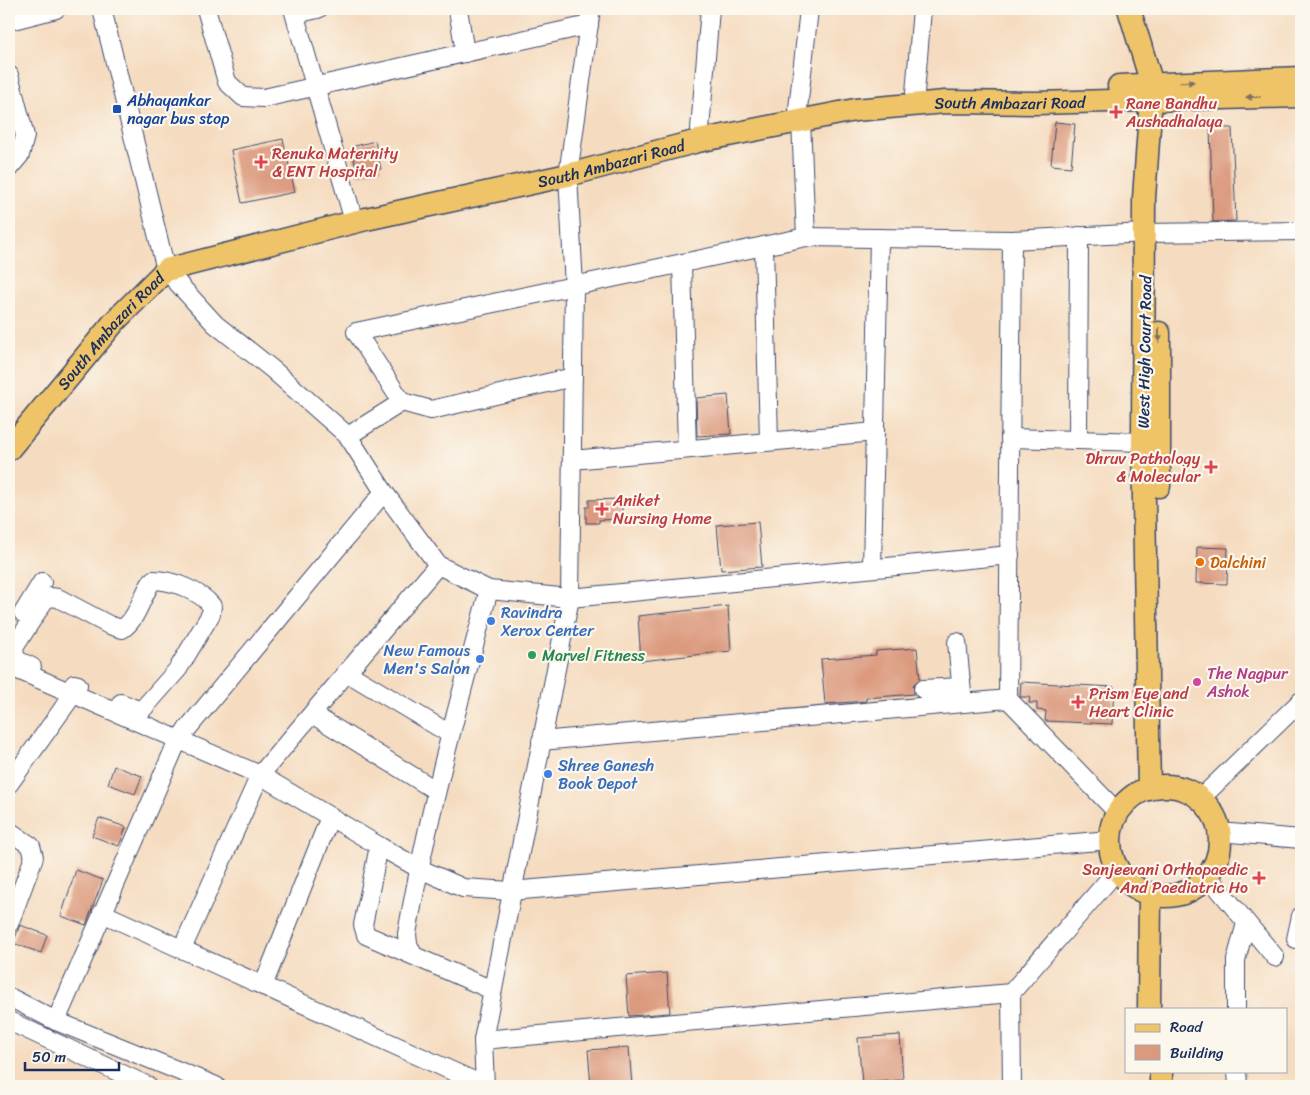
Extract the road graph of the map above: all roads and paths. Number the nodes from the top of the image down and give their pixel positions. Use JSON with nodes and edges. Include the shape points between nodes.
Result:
{"nodes":[{"id":1,"x":56,"y":9,"type":"edge"},
{"id":2,"x":102,"y":9,"type":"edge"},
{"id":3,"x":206,"y":9,"type":"edge"},
{"id":4,"x":318,"y":9,"type":"edge"},
{"id":5,"x":458,"y":9,"type":"edge"},
{"id":6,"x":710,"y":9,"type":"edge"},
{"id":7,"x":809,"y":9,"type":"edge"},
{"id":8,"x":922,"y":9,"type":"edge"},
{"id":9,"x":1129,"y":9,"type":"edge"},
{"id":10,"x":1140,"y":9,"type":"edge"},
{"id":11,"x":294,"y":11,"type":"edge"},
{"id":12,"x":590,"y":17,"type":"edge"},
{"id":13,"x":9,"y":22,"type":"edge"},
{"id":14,"x":465,"y":53,"type":"junction"},
{"id":15,"x":9,"y":75,"type":"edge"},
{"id":16,"x":1301,"y":78,"type":"edge"},
{"id":17,"x":314,"y":86,"type":"junction"},
{"id":18,"x":1159,"y":92,"type":"junction"},
{"id":19,"x":915,"y":93,"type":"junction"},
{"id":20,"x":1301,"y":96,"type":"edge"},
{"id":21,"x":12,"y":104,"type":"edge"},
{"id":22,"x":800,"y":115,"type":"junction"},
{"id":23,"x":700,"y":129,"type":"junction"},
{"id":24,"x":9,"y":168,"type":"edge"},
{"id":25,"x":569,"y":168,"type":"junction"},
{"id":26,"x":351,"y":211,"type":"junction"},
{"id":27,"x":1301,"y":231,"type":"edge"},
{"id":28,"x":1151,"y":233,"type":"junction"},
{"id":29,"x":1079,"y":236,"type":"junction"},
{"id":30,"x":806,"y":237,"type":"junction"},
{"id":31,"x":879,"y":238,"type":"junction"},
{"id":32,"x":1012,"y":240,"type":"junction"},
{"id":33,"x":764,"y":246,"type":"junction"},
{"id":34,"x":164,"y":264,"type":"junction"},
{"id":35,"x":682,"y":264,"type":"junction"},
{"id":36,"x":574,"y":287,"type":"junction"},
{"id":37,"x":573,"y":377,"type":"junction"},
{"id":38,"x":402,"y":402,"type":"junction"},
{"id":39,"x":9,"y":429,"type":"edge"},
{"id":40,"x":875,"y":432,"type":"junction"},
{"id":41,"x":348,"y":436,"type":"junction"},
{"id":42,"x":1010,"y":438,"type":"junction"},
{"id":43,"x":1078,"y":440,"type":"junction"},
{"id":44,"x":769,"y":441,"type":"junction"},
{"id":45,"x":1143,"y":442,"type":"junction"},
{"id":46,"x":687,"y":449,"type":"junction"},
{"id":47,"x":9,"y":450,"type":"edge"},
{"id":48,"x":572,"y":460,"type":"junction"},
{"id":49,"x":384,"y":492,"type":"junction"},
{"id":50,"x":1010,"y":555,"type":"junction"},
{"id":51,"x":438,"y":564,"type":"junction"},
{"id":52,"x":872,"y":568,"type":"junction"},
{"id":53,"x":42,"y":582,"type":"dead end"},
{"id":54,"x":489,"y":590,"type":"junction"},
{"id":55,"x":570,"y":598,"type":"junction"},
{"id":56,"x":9,"y":637,"type":"edge"},
{"id":57,"x":957,"y":642,"type":"dead end"},
{"id":58,"x":9,"y":666,"type":"edge"},
{"id":59,"x":346,"y":672,"type":"junction"},
{"id":60,"x":76,"y":689,"type":"junction"},
{"id":61,"x":923,"y":690,"type":"dead end"},
{"id":62,"x":962,"y":695,"type":"junction"},
{"id":63,"x":1008,"y":699,"type":"junction"},
{"id":64,"x":1301,"y":701,"type":"edge"},
{"id":65,"x":131,"y":712,"type":"junction"},
{"id":66,"x":312,"y":714,"type":"junction"},
{"id":67,"x":450,"y":734,"type":"junction"},
{"id":68,"x":178,"y":740,"type":"junction"},
{"id":69,"x":541,"y":741,"type":"junction"},
{"id":70,"x":260,"y":775,"type":"junction"},
{"id":71,"x":9,"y":784,"type":"edge"},
{"id":72,"x":1155,"y":788,"type":"junction"},
{"id":73,"x":435,"y":790,"type":"junction"},
{"id":74,"x":1200,"y":799,"type":"junction"},
{"id":75,"x":1118,"y":813,"type":"junction"},
{"id":76,"x":330,"y":817,"type":"junction"},
{"id":77,"x":9,"y":831,"type":"edge"},
{"id":78,"x":1220,"y":832,"type":"junction"},
{"id":79,"x":1110,"y":840,"type":"junction"},
{"id":80,"x":1301,"y":840,"type":"edge"},
{"id":81,"x":379,"y":846,"type":"junction"},
{"id":82,"x":418,"y":868,"type":"junction"},
{"id":83,"x":1118,"y":869,"type":"junction"},
{"id":84,"x":1208,"y":876,"type":"junction"},
{"id":85,"x":511,"y":890,"type":"junction"},
{"id":86,"x":1156,"y":895,"type":"junction"},
{"id":87,"x":102,"y":913,"type":"junction"},
{"id":88,"x":1301,"y":916,"type":"edge"},
{"id":89,"x":1246,"y":923,"type":"junction"},
{"id":90,"x":9,"y":924,"type":"edge"},
{"id":91,"x":1296,"y":939,"type":"dead end"},
{"id":92,"x":182,"y":949,"type":"junction"},
{"id":93,"x":413,"y":955,"type":"junction"},
{"id":94,"x":1276,"y":957,"type":"dead end"},
{"id":95,"x":263,"y":986,"type":"junction"},
{"id":96,"x":492,"y":990,"type":"junction"},
{"id":97,"x":1011,"y":992,"type":"junction"},
{"id":98,"x":9,"y":997,"type":"edge"},
{"id":99,"x":1148,"y":1008,"type":"edge"},
{"id":100,"x":1162,"y":1008,"type":"edge"},
{"id":101,"x":1236,"y":1008,"type":"edge"},
{"id":102,"x":9,"y":1021,"type":"edge"},
{"id":103,"x":56,"y":1021,"type":"junction"},
{"id":104,"x":483,"y":1040,"type":"junction"},
{"id":105,"x":1148,"y":1072,"type":"edge"},
{"id":106,"x":1161,"y":1072,"type":"edge"},
{"id":107,"x":1237,"y":1072,"type":"edge"},
{"id":108,"x":148,"y":1086,"type":"edge"},
{"id":109,"x":216,"y":1086,"type":"edge"},
{"id":110,"x":485,"y":1086,"type":"edge"},
{"id":111,"x":1012,"y":1086,"type":"edge"},
{"id":112,"x":1148,"y":1086,"type":"edge"},
{"id":113,"x":1161,"y":1086,"type":"edge"},
{"id":114,"x":1238,"y":1086,"type":"edge"}],
"edges":[{"from":1,"to":13,"type":"street"},
{"from":2,"to":34,"type":"street"},
{"from":3,"to":17,"type":"street","via":[[227,82],[243,96],[264,98]]},
{"from":4,"to":11,"type":"street"},
{"from":5,"to":14,"type":"street"},
{"from":6,"to":23,"type":"street"},
{"from":7,"to":22,"type":"street"},
{"from":8,"to":19,"type":"street"},
{"from":9,"to":18,"type":"main road"},
{"from":10,"to":18,"type":"main road"},
{"from":11,"to":17,"type":"street"},
{"from":12,"to":14,"type":"street"},
{"from":12,"to":25,"type":"street"},
{"from":14,"to":17,"type":"street"},
{"from":15,"to":21,"type":"street"},
{"from":18,"to":16,"type":"main road","name":"South Ambazari Road","one_way":true},
{"from":17,"to":26,"type":"street"},
{"from":18,"to":19,"type":"main road","name":"South Ambazari Road"},
{"from":20,"to":18,"type":"main road","name":"South Ambazari Road","one_way":true},
{"from":18,"to":22,"type":"main road","name":"South Ambazari Road","via":[[905,104]]},
{"from":18,"to":28,"type":"main road"},
{"from":19,"to":22,"type":"main road","name":"South Ambazari Road","via":[[840,100]]},
{"from":21,"to":24,"type":"street","via":[[25,136],[20,155]]},
{"from":22,"to":23,"type":"main road","name":"South Ambazari Road"},
{"from":22,"to":25,"type":"main road","name":"South Ambazari Road","via":[[698,141]]},
{"from":22,"to":30,"type":"street"},
{"from":23,"to":25,"type":"main road","name":"South Ambazari Road"},
{"from":25,"to":26,"type":"main road","name":"South Ambazari Road"},
{"from":25,"to":34,"type":"main road","name":"South Ambazari Road","via":[[366,219]]},
{"from":25,"to":36,"type":"street"},
{"from":26,"to":34,"type":"main road","name":"South Ambazari Road"},
{"from":27,"to":28,"type":"street"},
{"from":28,"to":29,"type":"street"},
{"from":28,"to":45,"type":"main road","name":"West High Court Road"},
{"from":28,"to":72,"type":"main road","one_way":true,"via":[[1160,388],[1159,728]]},
{"from":29,"to":32,"type":"street"},
{"from":29,"to":43,"type":"street"},
{"from":30,"to":31,"type":"street"},
{"from":30,"to":33,"type":"street"},
{"from":31,"to":32,"type":"street"},
{"from":31,"to":40,"type":"street"},
{"from":32,"to":42,"type":"street"},
{"from":33,"to":35,"type":"street"},
{"from":33,"to":44,"type":"street"},
{"from":34,"to":39,"type":"main road","name":"South Ambazari Road"},
{"from":34,"to":41,"type":"street","via":[[215,324]]},
{"from":34,"to":47,"type":"main road","name":"South Ambazari Road"},
{"from":35,"to":36,"type":"street"},
{"from":35,"to":46,"type":"street"},
{"from":36,"to":37,"type":"street"},
{"from":36,"to":38,"type":"street","via":[[356,332]]},
{"from":37,"to":38,"type":"street","via":[[431,410]]},
{"from":37,"to":48,"type":"street"},
{"from":38,"to":41,"type":"street"},
{"from":40,"to":44,"type":"street"},
{"from":40,"to":52,"type":"street"},
{"from":41,"to":49,"type":"street"},
{"from":42,"to":43,"type":"street"},
{"from":42,"to":50,"type":"street"},
{"from":43,"to":45,"type":"street"},
{"from":44,"to":46,"type":"street"},
{"from":45,"to":72,"type":"main road","name":"West High Court Road"},
{"from":46,"to":48,"type":"street"},
{"from":48,"to":55,"type":"street"},
{"from":49,"to":51,"type":"street"},
{"from":49,"to":68,"type":"street"},
{"from":50,"to":52,"type":"street"},
{"from":50,"to":63,"type":"street"},
{"from":51,"to":54,"type":"street"},
{"from":51,"to":59,"type":"street"},
{"from":52,"to":55,"type":"street"},
{"from":53,"to":56,"type":"street"},
{"from":54,"to":55,"type":"street"},
{"from":54,"to":67,"type":"street"},
{"from":55,"to":69,"type":"street"},
{"from":57,"to":62,"type":"street"},
{"from":58,"to":60,"type":"street"},
{"from":59,"to":66,"type":"street"},
{"from":59,"to":67,"type":"street"},
{"from":60,"to":65,"type":"street"},
{"from":60,"to":65,"type":"street","via":[[18,661],[14,655],[15,646],[44,601],[50,597],[58,598],[122,629],[130,624],[144,591],[154,580],[164,580],[205,597],[212,606],[211,614],[178,669],[142,711]]},
{"from":60,"to":71,"type":"street"},
{"from":61,"to":62,"type":"street"},
{"from":62,"to":63,"type":"street"},
{"from":62,"to":69,"type":"street"},
{"from":63,"to":75,"type":"street"},
{"from":64,"to":74,"type":"street"},
{"from":65,"to":68,"type":"street"},
{"from":66,"to":70,"type":"street"},
{"from":66,"to":73,"type":"street"},
{"from":67,"to":73,"type":"street"},
{"from":68,"to":70,"type":"street"},
{"from":68,"to":87,"type":"street"},
{"from":69,"to":85,"type":"street"},
{"from":70,"to":76,"type":"street"},
{"from":70,"to":92,"type":"street"},
{"from":72,"to":74,"type":"main road","via":[[1175,787]]},
{"from":72,"to":75,"type":"main road","via":[[1126,802]]},
{"from":73,"to":82,"type":"street"},
{"from":74,"to":78,"type":"main road","via":[[1210,808]]},
{"from":75,"to":79,"type":"main road"},
{"from":76,"to":81,"type":"street"},
{"from":76,"to":95,"type":"street"},
{"from":77,"to":90,"type":"street","via":[[31,846],[34,857]]},
{"from":78,"to":80,"type":"street"},
{"from":78,"to":84,"type":"main road","via":[[1220,848]]},
{"from":79,"to":83,"type":"main road"},
{"from":79,"to":85,"type":"street"},
{"from":81,"to":82,"type":"street"},
{"from":81,"to":93,"type":"street","via":[[363,925],[366,935]]},
{"from":82,"to":85,"type":"street","via":[[463,888]]},
{"from":82,"to":93,"type":"street","via":[[407,934]]},
{"from":83,"to":86,"type":"main road","via":[[1126,880]]},
{"from":83,"to":97,"type":"street"},
{"from":84,"to":86,"type":"main road","via":[[1180,894]]},
{"from":84,"to":89,"type":"street"},
{"from":85,"to":96,"type":"street"},
{"from":86,"to":99,"type":"main road"},
{"from":86,"to":100,"type":"main road"},
{"from":87,"to":92,"type":"street"},
{"from":87,"to":103,"type":"street"},
{"from":88,"to":91,"type":"street"},
{"from":89,"to":94,"type":"street"},
{"from":89,"to":101,"type":"street","via":[[1236,960]]},
{"from":92,"to":95,"type":"street"},
{"from":93,"to":96,"type":"street"},
{"from":95,"to":110,"type":"street"},
{"from":96,"to":104,"type":"street"},
{"from":97,"to":104,"type":"street"},
{"from":97,"to":111,"type":"street"},
{"from":98,"to":103,"type":"street"},
{"from":102,"to":108,"type":"street"},
{"from":103,"to":109,"type":"street"},
{"from":104,"to":110,"type":"street"},
{"from":105,"to":112,"type":"main road"},
{"from":106,"to":113,"type":"main road"},
{"from":107,"to":114,"type":"street"}]}
